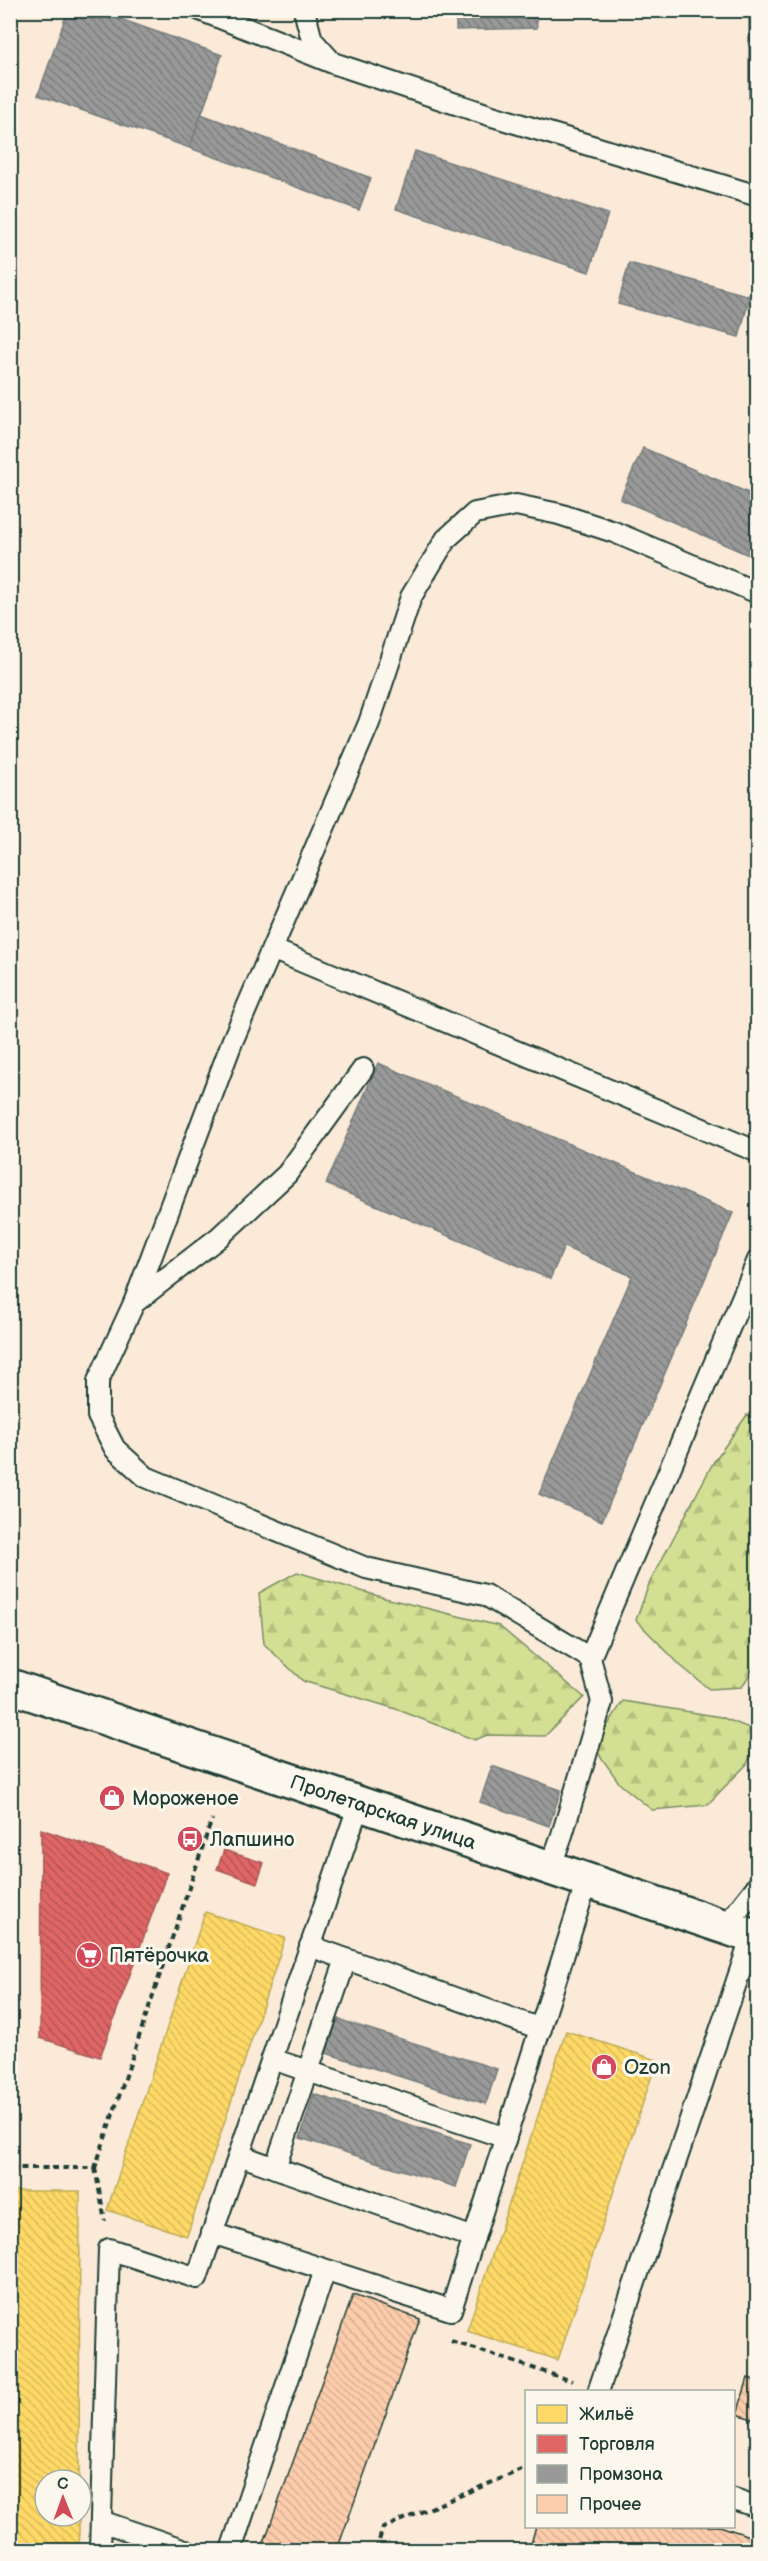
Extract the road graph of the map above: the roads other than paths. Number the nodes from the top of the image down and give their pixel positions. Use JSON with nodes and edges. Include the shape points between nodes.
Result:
{"nodes":[{"id":1,"x":200,"y":10,"type":"edge"},
{"id":2,"x":304,"y":10,"type":"edge"},
{"id":3,"x":333,"y":63,"type":"junction"},
{"id":4,"x":758,"y":196,"type":"edge"},
{"id":5,"x":758,"y":593,"type":"edge"},
{"id":6,"x":274,"y":950,"type":"junction"},
{"id":7,"x":363,"y":1069,"type":"dead end"},
{"id":8,"x":758,"y":1152,"type":"edge"},
{"id":9,"x":756,"y":1267,"type":"edge"},
{"id":10,"x":134,"y":1303,"type":"junction"},
{"id":11,"x":590,"y":1658,"type":"junction"},
{"id":12,"x":10,"y":1686,"type":"edge"},
{"id":13,"x":360,"y":1804,"type":"junction"},
{"id":14,"x":550,"y":1868,"type":"junction"},
{"id":15,"x":587,"y":1881,"type":"junction"},
{"id":16,"x":758,"y":1885,"type":"edge"},
{"id":17,"x":745,"y":1934,"type":"edge"},
{"id":18,"x":310,"y":1946,"type":"junction"},
{"id":19,"x":346,"y":1959,"type":"junction"},
{"id":20,"x":541,"y":2029,"type":"junction"},
{"id":21,"x":272,"y":2059,"type":"junction"},
{"id":22,"x":308,"y":2072,"type":"junction"},
{"id":23,"x":506,"y":2138,"type":"junction"},
{"id":24,"x":238,"y":2156,"type":"junction"},
{"id":25,"x":275,"y":2169,"type":"junction"},
{"id":26,"x":212,"y":2233,"type":"junction"},
{"id":27,"x":474,"y":2238,"type":"junction"},
{"id":28,"x":325,"y":2270,"type":"junction"},
{"id":29,"x":598,"y":2390,"type":"edge"},
{"id":30,"x":735,"y":2499,"type":"edge"},
{"id":31,"x":758,"y":2507,"type":"edge"},
{"id":32,"x":101,"y":2520,"type":"junction"},
{"id":33,"x":100,"y":2550,"type":"edge"},
{"id":34,"x":185,"y":2550,"type":"edge"},
{"id":35,"x":231,"y":2550,"type":"edge"}],
"edges":[{"from":1,"to":3,"type":"lane"},
{"from":2,"to":3,"type":"lane","via":[[312,40]]},
{"from":3,"to":4,"type":"lane","via":[[489,115]]},
{"from":5,"to":6,"type":"lane","via":[[614,532],[559,514],[516,505],[475,513],[446,539],[411,597],[369,723]]},
{"from":6,"to":8,"type":"lane"},
{"from":6,"to":10,"type":"lane","via":[[232,1042]]},
{"from":7,"to":10,"type":"lane","via":[[287,1174],[218,1238]]},
{"from":9,"to":11,"type":"lane"},
{"from":10,"to":11,"type":"lane","via":[[98,1381],[98,1416],[115,1449],[147,1477],[366,1568],[485,1595]]},
{"from":11,"to":14,"type":"lane","via":[[602,1702]]},
{"from":12,"to":13,"type":"street","name":"Пролетарская улица"},
{"from":13,"to":14,"type":"street","name":"Пролетарская улица"},
{"from":13,"to":18,"type":"lane"},
{"from":14,"to":15,"type":"street","name":"Пролетарская улица"},
{"from":15,"to":17,"type":"street","name":"Пролетарская улица"},
{"from":15,"to":20,"type":"lane"},
{"from":16,"to":17,"type":"lane"},
{"from":17,"to":29,"type":"lane"},
{"from":18,"to":19,"type":"lane"},
{"from":18,"to":21,"type":"lane"},
{"from":19,"to":20,"type":"lane"},
{"from":19,"to":22,"type":"lane"},
{"from":20,"to":23,"type":"lane"},
{"from":21,"to":22,"type":"lane"},
{"from":21,"to":24,"type":"lane"},
{"from":22,"to":23,"type":"lane"},
{"from":22,"to":25,"type":"lane"},
{"from":23,"to":27,"type":"lane"},
{"from":24,"to":25,"type":"lane"},
{"from":24,"to":26,"type":"lane"},
{"from":25,"to":27,"type":"lane"},
{"from":26,"to":28,"type":"lane"},
{"from":26,"to":32,"type":"lane","via":[[197,2278],[110,2249]]},
{"from":27,"to":28,"type":"lane","via":[[451,2310]]},
{"from":28,"to":35,"type":"lane"},
{"from":30,"to":31,"type":"lane"},
{"from":32,"to":33,"type":"lane"},
{"from":32,"to":34,"type":"lane"}]}
